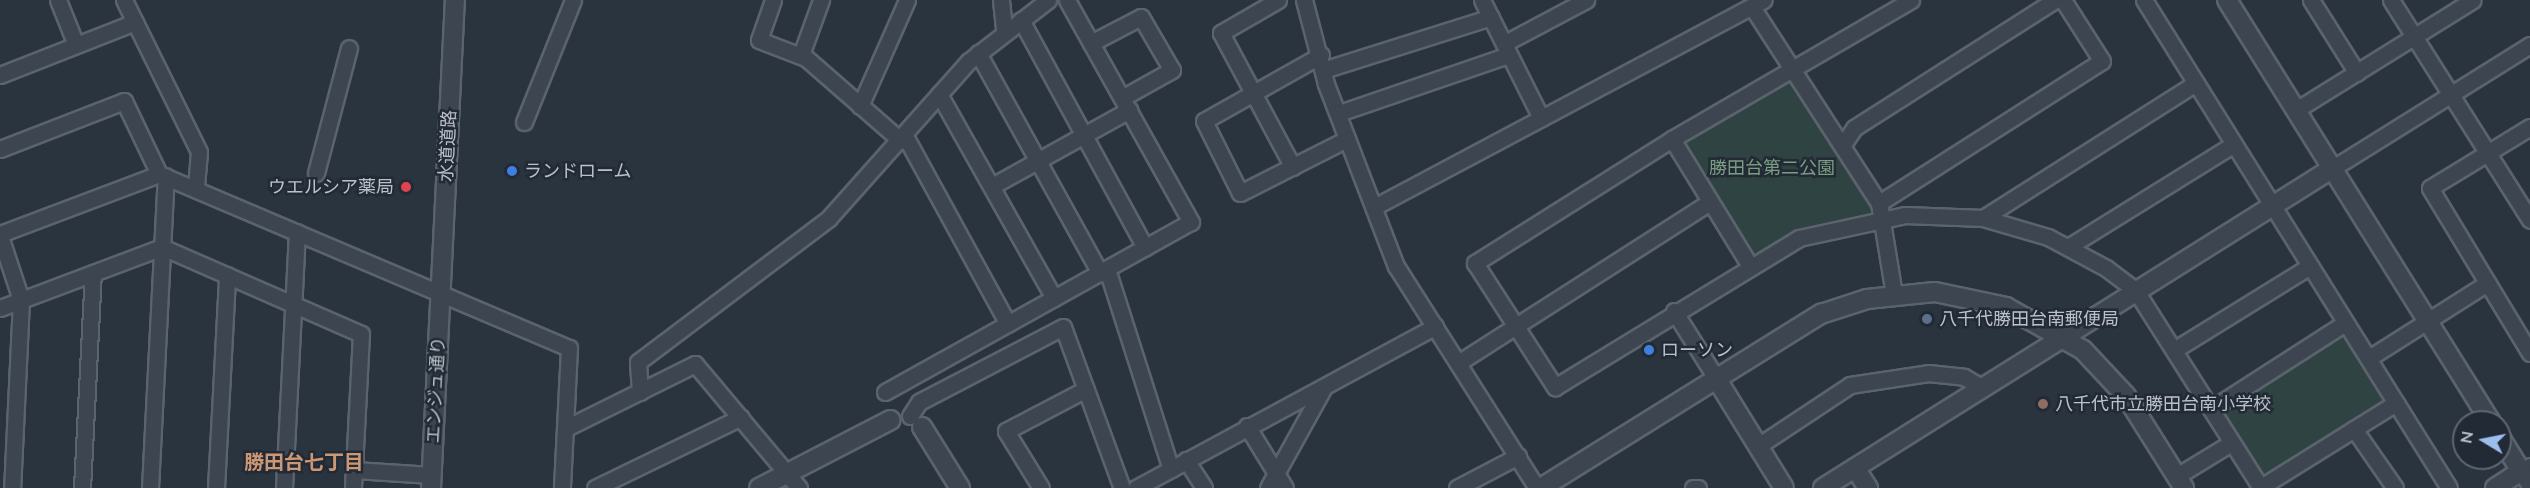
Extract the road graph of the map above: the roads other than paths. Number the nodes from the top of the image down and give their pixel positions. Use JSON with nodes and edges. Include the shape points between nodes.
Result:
{"nodes":[{"id":1,"x":58,"y":0,"type":"edge"},
{"id":2,"x":124,"y":0,"type":"edge"},
{"id":3,"x":455,"y":0,"type":"edge"},
{"id":4,"x":573,"y":0,"type":"edge"},
{"id":5,"x":774,"y":0,"type":"edge"},
{"id":6,"x":821,"y":0,"type":"edge"},
{"id":7,"x":907,"y":0,"type":"edge"},
{"id":8,"x":1001,"y":0,"type":"edge"},
{"id":9,"x":1048,"y":0,"type":"edge"},
{"id":10,"x":1067,"y":0,"type":"edge"},
{"id":11,"x":1278,"y":0,"type":"edge"},
{"id":12,"x":1304,"y":0,"type":"edge"},
{"id":13,"x":1482,"y":0,"type":"edge"},
{"id":14,"x":1586,"y":0,"type":"edge"},
{"id":15,"x":1911,"y":0,"type":"edge"},
{"id":16,"x":2055,"y":0,"type":"edge"},
{"id":17,"x":2063,"y":0,"type":"edge"},
{"id":18,"x":2144,"y":0,"type":"edge"},
{"id":19,"x":2227,"y":0,"type":"edge"},
{"id":20,"x":2311,"y":0,"type":"edge"},
{"id":21,"x":2391,"y":0,"type":"edge"},
{"id":22,"x":2473,"y":0,"type":"edge"},
{"id":23,"x":1758,"y":3,"type":"edge"},
{"id":24,"x":1569,"y":4,"type":"edge"},
{"id":25,"x":1491,"y":17,"type":"junction"},
{"id":26,"x":1021,"y":20,"type":"junction"},
{"id":27,"x":135,"y":22,"type":"junction"},
{"id":28,"x":1004,"y":32,"type":"junction"},
{"id":29,"x":2415,"y":37,"type":"junction"},
{"id":30,"x":1091,"y":43,"type":"junction"},
{"id":31,"x":76,"y":45,"type":"junction"},
{"id":32,"x":2530,"y":45,"type":"edge"},
{"id":33,"x":349,"y":48,"type":"dead end"},
{"id":34,"x":1506,"y":49,"type":"junction"},
{"id":35,"x":978,"y":54,"type":"junction"},
{"id":36,"x":801,"y":55,"type":"junction"},
{"id":37,"x":1322,"y":63,"type":"junction"},
{"id":38,"x":1791,"y":68,"type":"junction"},
{"id":39,"x":2357,"y":73,"type":"junction"},
{"id":40,"x":0,"y":75,"type":"edge"},
{"id":41,"x":2196,"y":83,"type":"junction"},
{"id":42,"x":1255,"y":92,"type":"junction"},
{"id":43,"x":939,"y":93,"type":"junction"},
{"id":44,"x":2450,"y":95,"type":"junction"},
{"id":45,"x":1125,"y":104,"type":"junction"},
{"id":46,"x":860,"y":106,"type":"junction"},
{"id":47,"x":2296,"y":110,"type":"junction"},
{"id":48,"x":1339,"y":113,"type":"junction"},
{"id":49,"x":1541,"y":118,"type":"junction"},
{"id":50,"x":524,"y":122,"type":"dead end"},
{"id":51,"x":2530,"y":127,"type":"edge"},
{"id":52,"x":1083,"y":135,"type":"junction"},
{"id":53,"x":903,"y":139,"type":"junction"},
{"id":54,"x":1672,"y":139,"type":"junction"},
{"id":55,"x":1347,"y":140,"type":"junction"},
{"id":56,"x":1844,"y":143,"type":"junction"},
{"id":57,"x":2234,"y":144,"type":"junction"},
{"id":58,"x":0,"y":149,"type":"edge"},
{"id":59,"x":2488,"y":152,"type":"junction"},
{"id":60,"x":1038,"y":160,"type":"junction"},
{"id":61,"x":1293,"y":167,"type":"junction"},
{"id":62,"x":2333,"y":168,"type":"junction"},
{"id":63,"x":315,"y":173,"type":"dead end"},
{"id":64,"x":162,"y":175,"type":"junction"},
{"id":65,"x":992,"y":186,"type":"junction"},
{"id":66,"x":196,"y":188,"type":"junction"},
{"id":67,"x":1710,"y":202,"type":"junction"},
{"id":68,"x":1879,"y":203,"type":"junction"},
{"id":69,"x":1376,"y":206,"type":"junction"},
{"id":70,"x":2273,"y":206,"type":"junction"},
{"id":71,"x":1883,"y":218,"type":"junction"},
{"id":72,"x":1983,"y":218,"type":"junction"},
{"id":73,"x":2530,"y":220,"type":"edge"},
{"id":74,"x":297,"y":232,"type":"junction"},
{"id":75,"x":0,"y":235,"type":"edge"},
{"id":76,"x":162,"y":247,"type":"junction"},
{"id":77,"x":1145,"y":247,"type":"junction"},
{"id":78,"x":2068,"y":247,"type":"junction"},
{"id":79,"x":1749,"y":264,"type":"junction"},
{"id":80,"x":2310,"y":266,"type":"junction"},
{"id":81,"x":1104,"y":271,"type":"junction"},
{"id":82,"x":93,"y":273,"type":"junction"},
{"id":83,"x":227,"y":275,"type":"junction"},
{"id":84,"x":2487,"y":283,"type":"junction"},
{"id":85,"x":2136,"y":291,"type":"junction"},
{"id":86,"x":441,"y":292,"type":"junction"},
{"id":87,"x":1894,"y":295,"type":"junction"},
{"id":88,"x":1054,"y":298,"type":"junction"},
{"id":89,"x":21,"y":300,"type":"junction"},
{"id":90,"x":293,"y":303,"type":"junction"},
{"id":91,"x":0,"y":308,"type":"edge"},
{"id":92,"x":1674,"y":311,"type":"junction"},
{"id":93,"x":2428,"y":319,"type":"junction"},
{"id":94,"x":2345,"y":323,"type":"junction"},
{"id":95,"x":1008,"y":324,"type":"junction"},
{"id":96,"x":1435,"y":326,"type":"junction"},
{"id":97,"x":1515,"y":326,"type":"junction"},
{"id":98,"x":2066,"y":337,"type":"junction"},
{"id":99,"x":2174,"y":351,"type":"junction"},
{"id":100,"x":2530,"y":353,"type":"edge"},
{"id":101,"x":2369,"y":358,"type":"junction"},
{"id":102,"x":1458,"y":363,"type":"junction"},
{"id":103,"x":1716,"y":378,"type":"junction"},
{"id":104,"x":1323,"y":387,"type":"junction"},
{"id":105,"x":1983,"y":387,"type":"junction"},
{"id":106,"x":1086,"y":389,"type":"junction"},
{"id":107,"x":640,"y":392,"type":"junction"},
{"id":108,"x":885,"y":392,"type":"dead end"},
{"id":109,"x":2396,"y":403,"type":"junction"},
{"id":110,"x":2211,"y":409,"type":"junction"},
{"id":111,"x":2484,"y":410,"type":"edge"},
{"id":112,"x":741,"y":417,"type":"junction"},
{"id":113,"x":891,"y":420,"type":"joint"},
{"id":114,"x":916,"y":422,"type":"junction"},
{"id":115,"x":1247,"y":426,"type":"junction"},
{"id":116,"x":566,"y":428,"type":"junction"},
{"id":117,"x":2354,"y":429,"type":"junction"},
{"id":118,"x":2231,"y":443,"type":"junction"},
{"id":119,"x":1758,"y":446,"type":"junction"},
{"id":120,"x":2512,"y":453,"type":"edge"},
{"id":121,"x":1518,"y":456,"type":"junction"},
{"id":122,"x":1186,"y":460,"type":"junction"},
{"id":123,"x":1855,"y":468,"type":"junction"},
{"id":124,"x":1171,"y":469,"type":"junction"},
{"id":125,"x":354,"y":470,"type":"junction"},
{"id":126,"x":2527,"y":474,"type":"edge"},
{"id":127,"x":795,"y":481,"type":"edge"},
{"id":128,"x":1272,"y":481,"type":"edge"},
{"id":129,"x":432,"y":482,"type":"edge"},
{"id":130,"x":2181,"y":482,"type":"edge"},
{"id":131,"x":2261,"y":487,"type":"edge"},
{"id":132,"x":12,"y":488,"type":"edge"},
{"id":133,"x":82,"y":488,"type":"edge"},
{"id":134,"x":150,"y":488,"type":"edge"},
{"id":135,"x":216,"y":488,"type":"edge"},
{"id":136,"x":284,"y":488,"type":"edge"},
{"id":137,"x":353,"y":488,"type":"edge"},
{"id":138,"x":562,"y":488,"type":"edge"},
{"id":139,"x":595,"y":488,"type":"edge"},
{"id":140,"x":759,"y":488,"type":"edge"},
{"id":141,"x":960,"y":488,"type":"edge"},
{"id":142,"x":1041,"y":488,"type":"edge"},
{"id":143,"x":1122,"y":488,"type":"edge"},
{"id":144,"x":1136,"y":488,"type":"edge"},
{"id":145,"x":1204,"y":488,"type":"edge"},
{"id":146,"x":1285,"y":488,"type":"edge"},
{"id":147,"x":1456,"y":488,"type":"edge"},
{"id":148,"x":1539,"y":488,"type":"edge"},
{"id":149,"x":1692,"y":488,"type":"edge"},
{"id":150,"x":1698,"y":488,"type":"edge"},
{"id":151,"x":1784,"y":488,"type":"edge"},
{"id":152,"x":1823,"y":488,"type":"edge"},
{"id":153,"x":1868,"y":488,"type":"edge"},
{"id":154,"x":2395,"y":488,"type":"edge"},
{"id":155,"x":2449,"y":488,"type":"edge"},
{"id":156,"x":2495,"y":488,"type":"edge"}],
"edges":[{"from":1,"to":31,"type":"street"},
{"from":2,"to":27,"type":"street"},
{"from":3,"to":86,"type":"street","name":"水道道路"},
{"from":4,"to":50,"type":"street"},
{"from":5,"to":36,"type":"street","via":[[759,40]]},
{"from":6,"to":36,"type":"street"},
{"from":7,"to":46,"type":"street"},
{"from":8,"to":28,"type":"street"},
{"from":9,"to":26,"type":"street"},
{"from":10,"to":30,"type":"street"},
{"from":11,"to":42,"type":"street","via":[[1221,33]]},
{"from":12,"to":37,"type":"street"},
{"from":13,"to":25,"type":"street"},
{"from":14,"to":24,"type":"street"},
{"from":15,"to":38,"type":"street"},
{"from":16,"to":56,"type":"street","via":[[1854,128]]},
{"from":17,"to":68,"type":"street","via":[[2102,61]]},
{"from":18,"to":41,"type":"street"},
{"from":19,"to":47,"type":"street"},
{"from":20,"to":39,"type":"street"},
{"from":21,"to":29,"type":"street"},
{"from":22,"to":29,"type":"street"},
{"from":23,"to":38,"type":"street"},
{"from":23,"to":49,"type":"street"},
{"from":24,"to":34,"type":"street"},
{"from":25,"to":34,"type":"street"},
{"from":25,"to":37,"type":"street"},
{"from":26,"to":28,"type":"street"},
{"from":26,"to":52,"type":"street"},
{"from":27,"to":31,"type":"street"},
{"from":27,"to":66,"type":"street","via":[[199,152]]},
{"from":28,"to":35,"type":"street"},
{"from":29,"to":39,"type":"street"},
{"from":29,"to":44,"type":"street"},
{"from":30,"to":45,"type":"street"},
{"from":30,"to":45,"type":"street","via":[[1141,17],[1172,70]]},
{"from":31,"to":40,"type":"street"},
{"from":32,"to":44,"type":"street"},
{"from":33,"to":63,"type":"street"},
{"from":34,"to":48,"type":"street"},
{"from":34,"to":49,"type":"street"},
{"from":35,"to":43,"type":"street"},
{"from":35,"to":60,"type":"street"},
{"from":36,"to":46,"type":"street"},
{"from":37,"to":42,"type":"street"},
{"from":37,"to":48,"type":"street"},
{"from":38,"to":54,"type":"street"},
{"from":38,"to":56,"type":"street"},
{"from":39,"to":47,"type":"street"},
{"from":41,"to":57,"type":"street"},
{"from":41,"to":72,"type":"street"},
{"from":42,"to":61,"type":"street"},
{"from":42,"to":61,"type":"street","via":[[1204,122],[1240,193]]},
{"from":43,"to":53,"type":"street"},
{"from":43,"to":65,"type":"street"},
{"from":44,"to":59,"type":"street"},
{"from":44,"to":62,"type":"street"},
{"from":45,"to":52,"type":"street"},
{"from":45,"to":77,"type":"street","via":[[1191,222]]},
{"from":46,"to":53,"type":"street"},
{"from":47,"to":62,"type":"street"},
{"from":48,"to":55,"type":"street"},
{"from":49,"to":69,"type":"street"},
{"from":51,"to":59,"type":"street"},
{"from":52,"to":60,"type":"street"},
{"from":52,"to":77,"type":"street"},
{"from":53,"to":95,"type":"street"},
{"from":53,"to":107,"type":"street","via":[[829,218],[638,362]]},
{"from":54,"to":67,"type":"street"},
{"from":54,"to":97,"type":"street","via":[[1475,263]]},
{"from":55,"to":61,"type":"street"},
{"from":55,"to":69,"type":"street"},
{"from":56,"to":68,"type":"street"},
{"from":57,"to":70,"type":"street"},
{"from":57,"to":78,"type":"street"},
{"from":58,"to":64,"type":"street","via":[[124,101]]},
{"from":59,"to":73,"type":"street"},
{"from":59,"to":84,"type":"street","via":[[2430,188]]},
{"from":60,"to":65,"type":"street"},
{"from":60,"to":81,"type":"street"},
{"from":62,"to":70,"type":"street"},
{"from":62,"to":93,"type":"street"},
{"from":64,"to":66,"type":"street"},
{"from":64,"to":75,"type":"street"},
{"from":64,"to":76,"type":"street"},
{"from":65,"to":88,"type":"street"},
{"from":66,"to":74,"type":"street"},
{"from":67,"to":79,"type":"street"},
{"from":67,"to":97,"type":"street"},
{"from":68,"to":71,"type":"street"},
{"from":69,"to":96,"type":"street","via":[[1396,266]]},
{"from":70,"to":80,"type":"street"},
{"from":70,"to":85,"type":"street"},
{"from":71,"to":72,"type":"street","via":[[1922,214]]},
{"from":71,"to":79,"type":"street","via":[[1828,227]]},
{"from":71,"to":87,"type":"street"},
{"from":72,"to":78,"type":"street"},
{"from":74,"to":86,"type":"street"},
{"from":74,"to":90,"type":"street"},
{"from":75,"to":89,"type":"street"},
{"from":76,"to":82,"type":"street"},
{"from":76,"to":83,"type":"street"},
{"from":76,"to":134,"type":"street"},
{"from":77,"to":81,"type":"street"},
{"from":78,"to":85,"type":"street"},
{"from":79,"to":92,"type":"street"},
{"from":80,"to":94,"type":"street"},
{"from":80,"to":99,"type":"street"},
{"from":81,"to":88,"type":"street"},
{"from":81,"to":124,"type":"street"},
{"from":82,"to":89,"type":"street"},
{"from":82,"to":133,"type":"street"},
{"from":83,"to":90,"type":"street"},
{"from":83,"to":135,"type":"street"},
{"from":84,"to":93,"type":"street"},
{"from":84,"to":100,"type":"street"},
{"from":85,"to":98,"type":"street"},
{"from":85,"to":99,"type":"street"},
{"from":86,"to":116,"type":"street","via":[[569,348]]},
{"from":86,"to":129,"type":"street","name":"エンジュ通り"},
{"from":87,"to":98,"type":"street","via":[[1935,292],[1983,299]]},
{"from":87,"to":103,"type":"street","via":[[1821,314]]},
{"from":88,"to":95,"type":"street"},
{"from":89,"to":91,"type":"street"},
{"from":89,"to":132,"type":"street"},
{"from":90,"to":125,"type":"street","via":[[361,334]]},
{"from":90,"to":136,"type":"street"},
{"from":92,"to":97,"type":"street","via":[[1555,387]]},
{"from":92,"to":103,"type":"street"},
{"from":93,"to":101,"type":"street"},
{"from":93,"to":111,"type":"street"},
{"from":94,"to":101,"type":"street"},
{"from":94,"to":110,"type":"street"},
{"from":95,"to":108,"type":"street"},
{"from":96,"to":102,"type":"street"},
{"from":96,"to":104,"type":"street"},
{"from":97,"to":102,"type":"street"},
{"from":98,"to":105,"type":"street"},
{"from":98,"to":130,"type":"street","via":[[2126,396]]},
{"from":99,"to":110,"type":"street"},
{"from":101,"to":109,"type":"street"},
{"from":102,"to":121,"type":"street"},
{"from":103,"to":119,"type":"street"},
{"from":103,"to":148,"type":"street"},
{"from":104,"to":115,"type":"street"},
{"from":104,"to":128,"type":"street"},
{"from":105,"to":119,"type":"street","via":[[1964,377],[1928,373],[1850,385]]},
{"from":105,"to":123,"type":"street"},
{"from":106,"to":114,"type":"street","via":[[1063,327],[919,402]]},
{"from":106,"to":142,"type":"street","via":[[1006,431]]},
{"from":106,"to":143,"type":"street"},
{"from":107,"to":112,"type":"street","via":[[695,364]]},
{"from":107,"to":116,"type":"street"},
{"from":109,"to":117,"type":"street"},
{"from":109,"to":155,"type":"street"},
{"from":110,"to":118,"type":"street"},
{"from":112,"to":127,"type":"street"},
{"from":112,"to":139,"type":"street"},
{"from":113,"to":114,"type":"street"},
{"from":113,"to":127,"type":"street"},
{"from":114,"to":141,"type":"street"},
{"from":115,"to":122,"type":"street"},
{"from":115,"to":128,"type":"street"},
{"from":116,"to":138,"type":"street"},
{"from":117,"to":131,"type":"street"},
{"from":117,"to":154,"type":"street"},
{"from":118,"to":130,"type":"street"},
{"from":118,"to":131,"type":"street"},
{"from":119,"to":151,"type":"street"},
{"from":120,"to":126,"type":"street"},
{"from":121,"to":147,"type":"street"},
{"from":121,"to":148,"type":"street"},
{"from":122,"to":124,"type":"street"},
{"from":122,"to":145,"type":"street"},
{"from":123,"to":152,"type":"street"},
{"from":123,"to":153,"type":"street"},
{"from":124,"to":144,"type":"street"},
{"from":125,"to":129,"type":"street"},
{"from":125,"to":137,"type":"street"},
{"from":126,"to":156,"type":"street"},
{"from":127,"to":140,"type":"street"},
{"from":128,"to":146,"type":"street"},
{"from":149,"to":150,"type":"street"}]}
